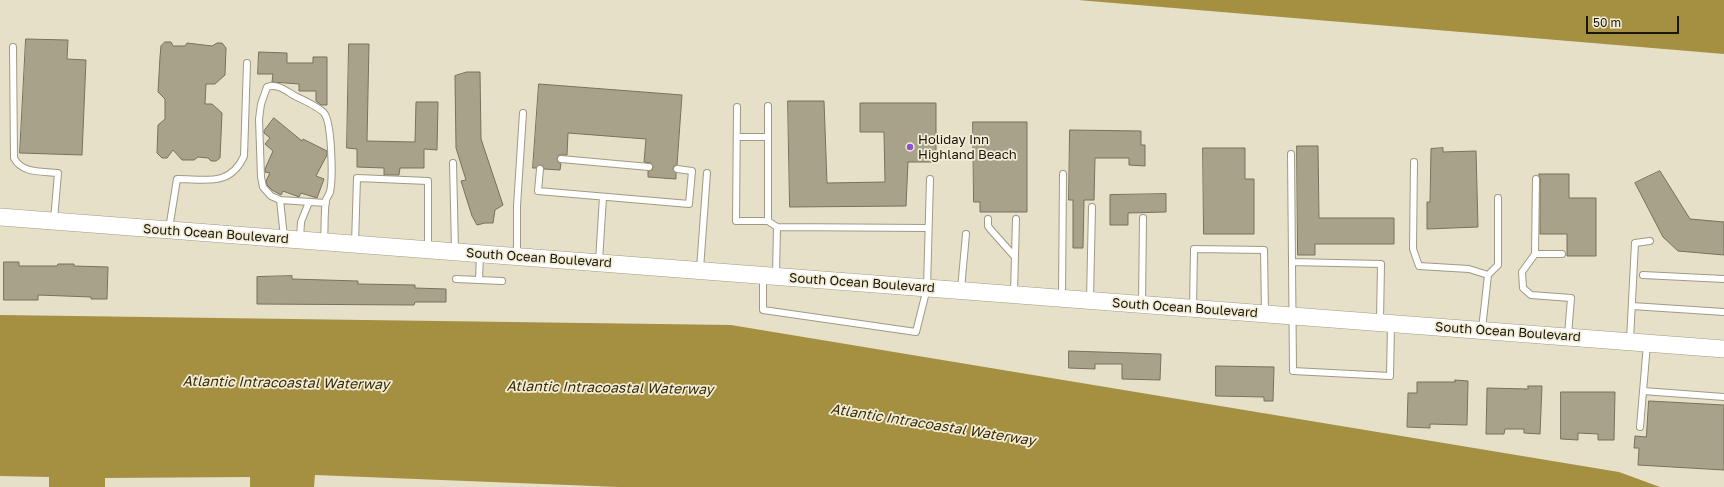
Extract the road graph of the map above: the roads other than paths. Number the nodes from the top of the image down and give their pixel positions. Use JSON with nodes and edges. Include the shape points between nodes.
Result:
{"nodes":[{"id":1,"x":13,"y":47,"type":"dead end"},
{"id":2,"x":246,"y":63,"type":"dead end"},
{"id":3,"x":768,"y":106,"type":"dead end"},
{"id":4,"x":737,"y":107,"type":"dead end"},
{"id":5,"x":523,"y":113,"type":"dead end"},
{"id":6,"x":737,"y":137,"type":"junction"},
{"id":7,"x":768,"y":137,"type":"junction"},
{"id":8,"x":1291,"y":154,"type":"dead end"},
{"id":9,"x":562,"y":159,"type":"dead end"},
{"id":10,"x":1414,"y":162,"type":"dead end"},
{"id":11,"x":453,"y":163,"type":"dead end"},
{"id":12,"x":649,"y":167,"type":"dead end"},
{"id":13,"x":540,"y":169,"type":"dead end"},
{"id":14,"x":677,"y":169,"type":"dead end"},
{"id":15,"x":707,"y":173,"type":"dead end"},
{"id":16,"x":1063,"y":174,"type":"dead end"},
{"id":17,"x":930,"y":179,"type":"dead end"},
{"id":18,"x":1536,"y":179,"type":"dead end"},
{"id":19,"x":603,"y":197,"type":"junction"},
{"id":20,"x":1498,"y":198,"type":"dead end"},
{"id":21,"x":280,"y":200,"type":"junction"},
{"id":22,"x":309,"y":202,"type":"junction"},
{"id":23,"x":326,"y":203,"type":"junction"},
{"id":24,"x":1092,"y":207,"type":"dead end"},
{"id":25,"x":0,"y":217,"type":"edge"},
{"id":26,"x":988,"y":218,"type":"dead end"},
{"id":27,"x":1016,"y":218,"type":"dead end"},
{"id":28,"x":1143,"y":218,"type":"dead end"},
{"id":29,"x":53,"y":221,"type":"junction"},
{"id":30,"x":768,"y":221,"type":"junction"},
{"id":31,"x":777,"y":227,"type":"junction"},
{"id":32,"x":928,"y":228,"type":"junction"},
{"id":33,"x":169,"y":230,"type":"junction"},
{"id":34,"x":966,"y":234,"type":"dead end"},
{"id":35,"x":292,"y":239,"type":"junction"},
{"id":36,"x":1650,"y":241,"type":"dead end"},
{"id":37,"x":324,"y":242,"type":"junction"},
{"id":38,"x":355,"y":244,"type":"junction"},
{"id":39,"x":428,"y":250,"type":"junction"},
{"id":40,"x":455,"y":252,"type":"junction"},
{"id":41,"x":480,"y":254,"type":"junction"},
{"id":42,"x":1535,"y":254,"type":"junction"},
{"id":43,"x":1562,"y":254,"type":"dead end"},
{"id":44,"x":517,"y":256,"type":"junction"},
{"id":45,"x":1016,"y":257,"type":"junction"},
{"id":46,"x":1292,"y":262,"type":"junction"},
{"id":47,"x":599,"y":263,"type":"junction"},
{"id":48,"x":700,"y":271,"type":"junction"},
{"id":49,"x":1488,"y":275,"type":"junction"},
{"id":50,"x":1643,"y":275,"type":"dead end"},
{"id":51,"x":770,"y":276,"type":"junction"},
{"id":52,"x":456,"y":279,"type":"dead end"},
{"id":53,"x":1724,"y":279,"type":"edge"},
{"id":54,"x":479,"y":280,"type":"junction"},
{"id":55,"x":502,"y":281,"type":"dead end"},
{"id":56,"x":927,"y":288,"type":"junction"},
{"id":57,"x":961,"y":290,"type":"junction"},
{"id":58,"x":1014,"y":294,"type":"junction"},
{"id":59,"x":1062,"y":298,"type":"junction"},
{"id":60,"x":1090,"y":300,"type":"junction"},
{"id":61,"x":1142,"y":304,"type":"junction"},
{"id":62,"x":1632,"y":306,"type":"junction"},
{"id":63,"x":1193,"y":308,"type":"junction"},
{"id":64,"x":1724,"y":312,"type":"edge"},
{"id":65,"x":1265,"y":314,"type":"junction"},
{"id":66,"x":1293,"y":316,"type":"junction"},
{"id":67,"x":1386,"y":323,"type":"junction"},
{"id":68,"x":1482,"y":330,"type":"junction"},
{"id":69,"x":1568,"y":337,"type":"junction"},
{"id":70,"x":1630,"y":342,"type":"junction"},
{"id":71,"x":1647,"y":343,"type":"junction"},
{"id":72,"x":1724,"y":348,"type":"edge"},
{"id":73,"x":1643,"y":392,"type":"junction"},
{"id":74,"x":1724,"y":397,"type":"edge"},
{"id":75,"x":1640,"y":427,"type":"dead end"}],
"edges":[{"from":1,"to":29,"type":"lane","via":[[14,158],[25,169],[58,173]]},
{"from":2,"to":33,"type":"lane","via":[[244,156],[240,166],[222,179],[177,179]]},
{"from":3,"to":7,"type":"lane"},
{"from":4,"to":6,"type":"lane"},
{"from":5,"to":44,"type":"lane","via":[[517,206]]},
{"from":6,"to":7,"type":"lane"},
{"from":6,"to":30,"type":"lane","via":[[736,221]]},
{"from":7,"to":30,"type":"lane"},
{"from":8,"to":46,"type":"lane"},
{"from":9,"to":12,"type":"lane"},
{"from":10,"to":49,"type":"lane","via":[[1413,249],[1419,266],[1469,269]]},
{"from":11,"to":40,"type":"lane"},
{"from":13,"to":19,"type":"lane","via":[[538,191]]},
{"from":14,"to":19,"type":"lane","via":[[692,171],[689,204]]},
{"from":15,"to":48,"type":"lane"},
{"from":16,"to":59,"type":"lane"},
{"from":17,"to":32,"type":"lane"},
{"from":18,"to":42,"type":"lane"},
{"from":19,"to":47,"type":"lane"},
{"from":20,"to":49,"type":"lane","via":[[1498,265]]},
{"from":21,"to":22,"type":"lane"},
{"from":21,"to":23,"type":"lane","via":[[267,193],[261,177],[259,119],[265,91],[271,85],[276,85],[324,113],[330,132],[331,179]]},
{"from":21,"to":35,"type":"lane"},
{"from":22,"to":23,"type":"lane"},
{"from":22,"to":35,"type":"lane"},
{"from":23,"to":37,"type":"lane"},
{"from":24,"to":60,"type":"lane"},
{"from":25,"to":29,"type":"main road","name":"South Ocean Boulevard"},
{"from":26,"to":45,"type":"lane","via":[[988,226]]},
{"from":27,"to":45,"type":"lane"},
{"from":28,"to":61,"type":"lane"},
{"from":29,"to":33,"type":"main road","name":"South Ocean Boulevard"},
{"from":30,"to":31,"type":"lane"},
{"from":31,"to":32,"type":"lane"},
{"from":31,"to":51,"type":"lane"},
{"from":32,"to":56,"type":"lane"},
{"from":33,"to":35,"type":"main road","name":"South Ocean Boulevard"},
{"from":34,"to":57,"type":"lane"},
{"from":35,"to":37,"type":"main road","name":"South Ocean Boulevard"},
{"from":36,"to":62,"type":"lane","via":[[1635,243]]},
{"from":37,"to":38,"type":"main road","name":"South Ocean Boulevard"},
{"from":38,"to":39,"type":"main road","name":"South Ocean Boulevard"},
{"from":38,"to":39,"type":"lane","via":[[357,178],[428,181]]},
{"from":39,"to":40,"type":"main road","name":"South Ocean Boulevard"},
{"from":40,"to":41,"type":"main road","name":"South Ocean Boulevard"},
{"from":41,"to":44,"type":"main road","name":"South Ocean Boulevard"},
{"from":41,"to":54,"type":"lane"},
{"from":42,"to":43,"type":"lane"},
{"from":42,"to":69,"type":"lane","via":[[1522,272],[1523,288],[1531,295],[1571,298]]},
{"from":44,"to":47,"type":"main road","name":"South Ocean Boulevard"},
{"from":45,"to":58,"type":"lane"},
{"from":46,"to":66,"type":"lane"},
{"from":46,"to":67,"type":"lane","via":[[1381,264]]},
{"from":47,"to":48,"type":"main road","name":"South Ocean Boulevard"},
{"from":48,"to":51,"type":"main road","name":"South Ocean Boulevard"},
{"from":49,"to":68,"type":"lane"},
{"from":50,"to":53,"type":"lane"},
{"from":51,"to":56,"type":"main road","name":"South Ocean Boulevard"},
{"from":51,"to":56,"type":"lane","via":[[763,310],[916,332]]},
{"from":52,"to":54,"type":"lane"},
{"from":54,"to":55,"type":"lane"},
{"from":56,"to":57,"type":"main road","name":"South Ocean Boulevard"},
{"from":57,"to":58,"type":"main road","name":"South Ocean Boulevard"},
{"from":58,"to":59,"type":"main road","name":"South Ocean Boulevard"},
{"from":59,"to":60,"type":"main road","name":"South Ocean Boulevard"},
{"from":60,"to":61,"type":"main road","name":"South Ocean Boulevard"},
{"from":61,"to":63,"type":"main road","name":"South Ocean Boulevard"},
{"from":62,"to":64,"type":"lane"},
{"from":62,"to":70,"type":"lane"},
{"from":63,"to":65,"type":"main road","name":"South Ocean Boulevard"},
{"from":63,"to":65,"type":"lane","via":[[1194,249],[1264,250]]},
{"from":65,"to":66,"type":"main road","name":"South Ocean Boulevard"},
{"from":66,"to":67,"type":"main road","name":"South Ocean Boulevard"},
{"from":66,"to":67,"type":"lane","via":[[1293,371],[1390,376]]},
{"from":67,"to":68,"type":"main road","name":"South Ocean Boulevard"},
{"from":68,"to":69,"type":"main road","name":"South Ocean Boulevard"},
{"from":69,"to":70,"type":"main road","name":"South Ocean Boulevard"},
{"from":70,"to":71,"type":"main road","name":"South Ocean Boulevard"},
{"from":71,"to":72,"type":"main road","name":"South Ocean Boulevard"},
{"from":71,"to":73,"type":"lane"},
{"from":73,"to":74,"type":"lane"},
{"from":73,"to":75,"type":"lane"}]}
